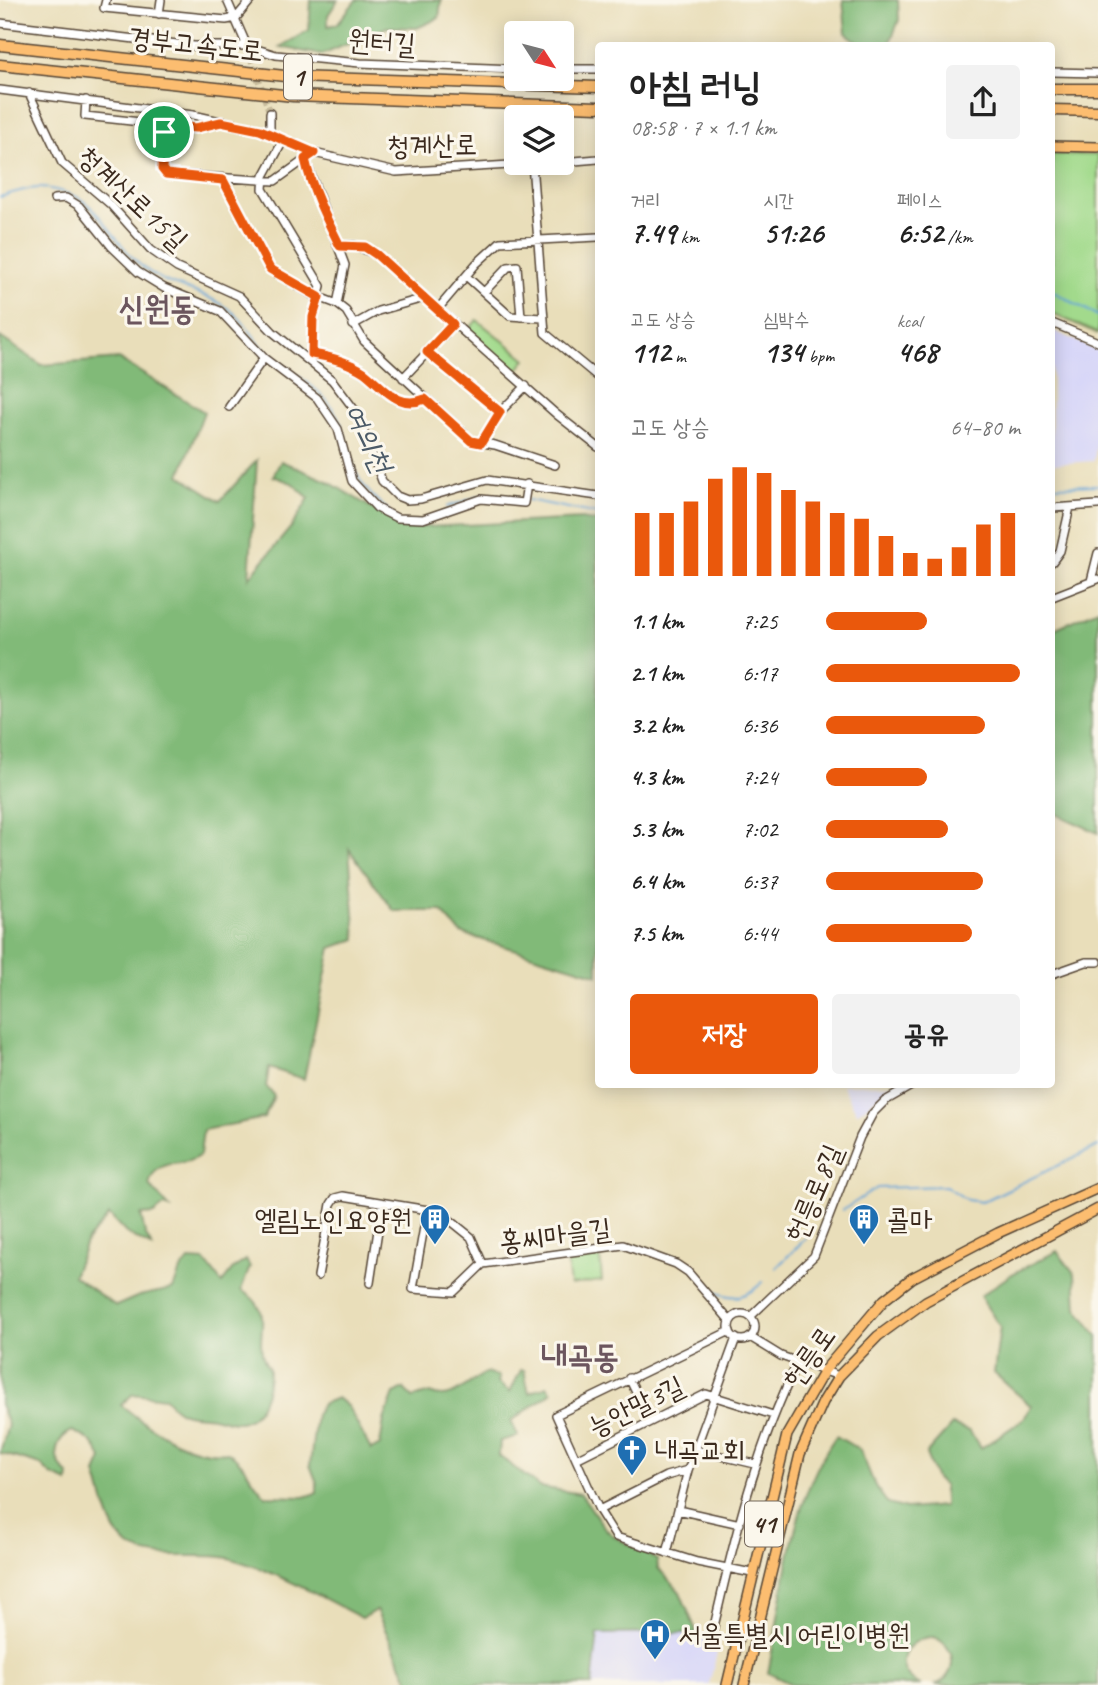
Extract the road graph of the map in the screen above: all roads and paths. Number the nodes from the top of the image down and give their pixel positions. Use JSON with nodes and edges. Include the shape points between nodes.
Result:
{"nodes":[{"id":1,"x":161,"y":0,"type":"edge"},
{"id":2,"x":227,"y":0,"type":"edge"},
{"id":3,"x":251,"y":0,"type":"edge"},
{"id":4,"x":105,"y":4,"type":"edge"},
{"id":5,"x":159,"y":14,"type":"junction"},
{"id":6,"x":236,"y":18,"type":"junction"},
{"id":7,"x":0,"y":23,"type":"edge"},
{"id":8,"x":0,"y":45,"type":"edge"},
{"id":9,"x":247,"y":46,"type":"junction"},
{"id":10,"x":0,"y":65,"type":"edge"},
{"id":11,"x":504,"y":69,"type":"edge"},
{"id":12,"x":574,"y":69,"type":"edge"},
{"id":13,"x":595,"y":69,"type":"edge"},
{"id":14,"x":1055,"y":72,"type":"edge"},
{"id":15,"x":1098,"y":74,"type":"edge"},
{"id":16,"x":595,"y":88,"type":"edge"},
{"id":17,"x":1055,"y":89,"type":"edge"},
{"id":18,"x":1098,"y":89,"type":"edge"},
{"id":19,"x":0,"y":90,"type":"edge"},
{"id":20,"x":29,"y":93,"type":"junction"},
{"id":21,"x":86,"y":100,"type":"junction"},
{"id":22,"x":595,"y":107,"type":"edge"},
{"id":23,"x":1055,"y":110,"type":"edge"},
{"id":24,"x":1098,"y":111,"type":"edge"},
{"id":25,"x":270,"y":113,"type":"tunnel mouth"},
{"id":26,"x":221,"y":122,"type":"junction"},
{"id":27,"x":164,"y":125,"type":"junction"},
{"id":28,"x":270,"y":135,"type":"junction"},
{"id":29,"x":283,"y":141,"type":"junction"},
{"id":30,"x":1055,"y":146,"type":"edge"},
{"id":31,"x":1098,"y":147,"type":"edge"},
{"id":32,"x":314,"y":153,"type":"junction"},
{"id":33,"x":305,"y":159,"type":"junction"},
{"id":34,"x":595,"y":159,"type":"edge"},
{"id":35,"x":574,"y":161,"type":"edge"},
{"id":36,"x":504,"y":165,"type":"edge"},
{"id":37,"x":533,"y":175,"type":"edge"},
{"id":38,"x":223,"y":180,"type":"junction"},
{"id":39,"x":264,"y":182,"type":"junction"},
{"id":40,"x":54,"y":199,"type":"dead end"},
{"id":41,"x":595,"y":237,"type":"edge"},
{"id":42,"x":537,"y":239,"type":"junction"},
{"id":43,"x":340,"y":246,"type":"junction"},
{"id":44,"x":466,"y":276,"type":"junction"},
{"id":45,"x":484,"y":292,"type":"junction"},
{"id":46,"x":319,"y":297,"type":"junction"},
{"id":47,"x":424,"y":298,"type":"junction"},
{"id":48,"x":337,"y":304,"type":"junction"},
{"id":49,"x":438,"y":310,"type":"junction"},
{"id":50,"x":521,"y":317,"type":"junction"},
{"id":51,"x":542,"y":318,"type":"junction"},
{"id":52,"x":453,"y":324,"type":"junction"},
{"id":53,"x":1055,"y":324,"type":"edge"},
{"id":54,"x":353,"y":325,"type":"junction"},
{"id":55,"x":1098,"y":342,"type":"edge"},
{"id":56,"x":427,"y":352,"type":"junction"},
{"id":57,"x":310,"y":357,"type":"junction"},
{"id":58,"x":264,"y":358,"type":"junction"},
{"id":59,"x":595,"y":375,"type":"edge"},
{"id":60,"x":403,"y":378,"type":"junction"},
{"id":61,"x":526,"y":386,"type":"junction"},
{"id":62,"x":425,"y":399,"type":"junction"},
{"id":63,"x":229,"y":407,"type":"dead end"},
{"id":64,"x":500,"y":412,"type":"junction"},
{"id":65,"x":481,"y":443,"type":"junction"},
{"id":66,"x":595,"y":444,"type":"edge"},
{"id":67,"x":555,"y":466,"type":"dead end"},
{"id":68,"x":527,"y":484,"type":"junction"},
{"id":69,"x":595,"y":495,"type":"edge"},
{"id":70,"x":1098,"y":505,"type":"edge"},
{"id":71,"x":1070,"y":507,"type":"junction"},
{"id":72,"x":1055,"y":508,"type":"edge"},
{"id":73,"x":1098,"y":553,"type":"edge"},
{"id":74,"x":1055,"y":558,"type":"edge"},
{"id":75,"x":1095,"y":580,"type":"edge"},
{"id":76,"x":1055,"y":596,"type":"edge"},
{"id":77,"x":1098,"y":962,"type":"edge"},
{"id":78,"x":1055,"y":973,"type":"edge"},
{"id":79,"x":908,"y":1088,"type":"edge"},
{"id":80,"x":1098,"y":1188,"type":"edge"},
{"id":81,"x":382,"y":1204,"type":"junction"},
{"id":82,"x":1098,"y":1209,"type":"edge"},
{"id":83,"x":427,"y":1210,"type":"junction"},
{"id":84,"x":483,"y":1264,"type":"junction"},
{"id":85,"x":318,"y":1276,"type":"dead end"},
{"id":86,"x":370,"y":1283,"type":"dead end"},
{"id":87,"x":751,"y":1317,"type":"junction"},
{"id":88,"x":730,"y":1321,"type":"junction"},
{"id":89,"x":730,"y":1331,"type":"junction"},
{"id":90,"x":750,"y":1337,"type":"junction"},
{"id":91,"x":736,"y":1338,"type":"junction"},
{"id":92,"x":798,"y":1362,"type":"junction"},
{"id":93,"x":824,"y":1371,"type":"junction"},
{"id":94,"x":839,"y":1376,"type":"junction"},
{"id":95,"x":629,"y":1378,"type":"junction"},
{"id":96,"x":716,"y":1395,"type":"junction"},
{"id":97,"x":773,"y":1415,"type":"junction"},
{"id":98,"x":650,"y":1421,"type":"junction"},
{"id":99,"x":696,"y":1450,"type":"junction"},
{"id":100,"x":576,"y":1459,"type":"junction"},
{"id":101,"x":755,"y":1464,"type":"junction"},
{"id":102,"x":688,"y":1470,"type":"junction"},
{"id":103,"x":599,"y":1510,"type":"junction"},
{"id":104,"x":678,"y":1510,"type":"junction"},
{"id":105,"x":740,"y":1524,"type":"junction"},
{"id":106,"x":667,"y":1553,"type":"junction"},
{"id":107,"x":727,"y":1569,"type":"junction"},
{"id":108,"x":752,"y":1573,"type":"junction"},
{"id":109,"x":713,"y":1632,"type":"dead end"},
{"id":110,"x":727,"y":1685,"type":"edge"},
{"id":111,"x":744,"y":1685,"type":"edge"}],
"edges":[{"from":1,"to":5,"type":"street"},
{"from":2,"to":6,"type":"street"},
{"from":3,"to":6,"type":"street"},
{"from":4,"to":5,"type":"street"},
{"from":5,"to":6,"type":"street"},
{"from":6,"to":9,"type":"street"},
{"from":7,"to":9,"type":"street","name":"원터길","via":[[194,46]]},
{"from":8,"to":16,"type":"highway","name":"경부고속도로","number":"1","via":[[294,77]]},
{"from":9,"to":11,"type":"street","name":"원터길","via":[[276,55],[360,64]]},
{"from":10,"to":22,"type":"highway","name":"경부고속도로","number":"1","via":[[293,96]]},
{"from":12,"to":13,"type":"street"},
{"from":14,"to":15,"type":"street"},
{"from":17,"to":18,"type":"highway"},
{"from":19,"to":20,"type":"street","name":"청계산로"},
{"from":20,"to":21,"type":"street","name":"청계산로"},
{"from":20,"to":57,"type":"street","name":"청계산로15길","via":[[62,163],[103,197],[151,250],[177,268],[239,296],[273,332]]},
{"from":21,"to":26,"type":"street","name":"청계산로"},
{"from":21,"to":27,"type":"street","via":[[85,116]]},
{"from":23,"to":24,"type":"highway"},
{"from":25,"to":28,"type":"street"},
{"from":26,"to":27,"type":"street","via":[[196,128]]},
{"from":26,"to":28,"type":"street","name":"청계산로"},
{"from":27,"to":38,"type":"street","via":[[162,169],[166,174]]},
{"from":28,"to":29,"type":"street","name":"청계산로"},
{"from":29,"to":32,"type":"street","name":"청계산로"},
{"from":29,"to":39,"type":"street"},
{"from":30,"to":31,"type":"main road"},
{"from":32,"to":33,"type":"street"},
{"from":32,"to":36,"type":"street","name":"청계산로","via":[[396,172]]},
{"from":33,"to":39,"type":"street","via":[[275,181]]},
{"from":33,"to":43,"type":"street","via":[[324,216]]},
{"from":34,"to":35,"type":"street"},
{"from":37,"to":42,"type":"street"},
{"from":38,"to":39,"type":"street"},
{"from":38,"to":46,"type":"street","via":[[270,269]]},
{"from":39,"to":46,"type":"street","via":[[271,205],[321,286]]},
{"from":40,"to":58,"type":"street","via":[[66,198],[79,206],[138,272],[220,311]]},
{"from":41,"to":42,"type":"street"},
{"from":42,"to":44,"type":"street","via":[[500,242]]},
{"from":42,"to":51,"type":"street"},
{"from":43,"to":47,"type":"street","via":[[365,247]]},
{"from":43,"to":48,"type":"street","via":[[345,265]]},
{"from":44,"to":45,"type":"street"},
{"from":44,"to":49,"type":"street"},
{"from":45,"to":50,"type":"street","via":[[510,316]]},
{"from":45,"to":50,"type":"street","via":[[508,267],[517,266]]},
{"from":46,"to":48,"type":"street"},
{"from":46,"to":57,"type":"street"},
{"from":47,"to":49,"type":"street"},
{"from":47,"to":54,"type":"street","via":[[378,311]]},
{"from":48,"to":54,"type":"street"},
{"from":49,"to":52,"type":"street"},
{"from":50,"to":51,"type":"street"},
{"from":51,"to":59,"type":"street","via":[[545,333]]},
{"from":52,"to":56,"type":"street"},
{"from":52,"to":61,"type":"street"},
{"from":53,"to":55,"type":"street"},
{"from":54,"to":60,"type":"street"},
{"from":56,"to":60,"type":"street"},
{"from":56,"to":64,"type":"street"},
{"from":57,"to":62,"type":"street","via":[[336,359],[363,372],[395,400],[413,404]]},
{"from":57,"to":68,"type":"street","name":"청계산로15길","via":[[357,413],[382,481],[397,496],[421,499],[487,480]]},
{"from":58,"to":63,"type":"street"},
{"from":58,"to":68,"type":"street","via":[[317,398],[338,429],[352,481],[387,514],[423,519],[481,499],[524,503]]},
{"from":60,"to":62,"type":"street"},
{"from":61,"to":64,"type":"street"},
{"from":61,"to":66,"type":"street"},
{"from":62,"to":65,"type":"street","via":[[471,441]]},
{"from":64,"to":65,"type":"street"},
{"from":65,"to":67,"type":"street"},
{"from":68,"to":69,"type":"street","name":"청계산로15길"},
{"from":70,"to":71,"type":"street"},
{"from":71,"to":72,"type":"street"},
{"from":71,"to":74,"type":"street"},
{"from":73,"to":75,"type":"street"},
{"from":75,"to":76,"type":"street"},
{"from":77,"to":78,"type":"street"},
{"from":79,"to":87,"type":"street","name":"헌릉로8길","via":[[873,1113],[814,1256]]},
{"from":80,"to":93,"type":"main road","name":"헌릉로","number":"41","via":[[912,1278],[884,1300]]},
{"from":81,"to":83,"type":"street","name":"홍씨마을길"},
{"from":81,"to":85,"type":"street","name":"홍씨마을길","via":[[335,1198]]},
{"from":81,"to":86,"type":"street"},
{"from":82,"to":94,"type":"main road","name":"헌릉로","number":"41","via":[[926,1301],[878,1336]]},
{"from":83,"to":84,"type":"street","name":"홍씨마을길","via":[[440,1212],[471,1237]]},
{"from":83,"to":84,"type":"street","name":"홍씨마을길","via":[[413,1289],[454,1292]]},
{"from":84,"to":88,"type":"street","name":"홍씨마을길","via":[[623,1245],[688,1272]]},
{"from":87,"to":88,"type":"street","via":[[739,1314]]},
{"from":87,"to":90,"type":"street","via":[[755,1327]]},
{"from":88,"to":89,"type":"street"},
{"from":89,"to":91,"type":"street"},
{"from":89,"to":95,"type":"street"},
{"from":90,"to":91,"type":"street"},
{"from":90,"to":92,"type":"street"},
{"from":91,"to":96,"type":"street"},
{"from":92,"to":93,"type":"street"},
{"from":92,"to":97,"type":"street"},
{"from":93,"to":94,"type":"street"},
{"from":93,"to":108,"type":"main road","name":"헌릉로","number":"41","via":[[787,1435]]},
{"from":94,"to":111,"type":"main road","name":"헌릉로","number":"41","via":[[800,1454]]},
{"from":95,"to":98,"type":"street"},
{"from":95,"to":100,"type":"street","via":[[556,1415]]},
{"from":96,"to":97,"type":"street"},
{"from":96,"to":98,"type":"street","name":"능안말3길","via":[[706,1394]]},
{"from":96,"to":99,"type":"street"},
{"from":97,"to":101,"type":"street"},
{"from":98,"to":100,"type":"street","name":"능안말3길"},
{"from":99,"to":101,"type":"street"},
{"from":99,"to":102,"type":"street"},
{"from":100,"to":103,"type":"street"},
{"from":101,"to":105,"type":"street"},
{"from":102,"to":103,"type":"street","via":[[666,1476]]},
{"from":102,"to":104,"type":"street"},
{"from":103,"to":106,"type":"street","via":[[616,1537]]},
{"from":104,"to":105,"type":"street"},
{"from":104,"to":106,"type":"street"},
{"from":105,"to":107,"type":"street"},
{"from":106,"to":107,"type":"street"},
{"from":107,"to":108,"type":"street"},
{"from":107,"to":109,"type":"street"},
{"from":108,"to":110,"type":"main road","name":"헌릉로","number":"41"}]}
